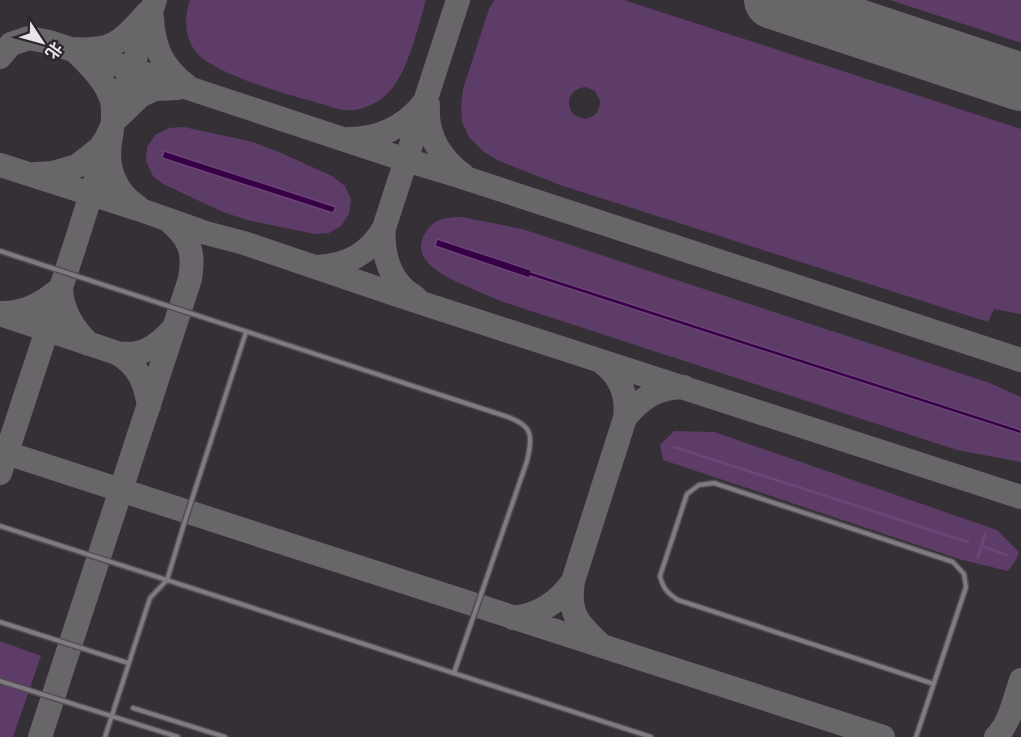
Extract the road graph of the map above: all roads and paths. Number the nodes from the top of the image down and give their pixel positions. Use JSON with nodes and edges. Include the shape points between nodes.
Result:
{"nodes":[{"id":1,"x":0,"y":251,"type":"edge"},
{"id":2,"x":246,"y":332,"type":"junction"},
{"id":3,"x":0,"y":526,"type":"edge"},
{"id":4,"x":167,"y":580,"type":"junction"},
{"id":5,"x":0,"y":622,"type":"edge"},
{"id":6,"x":128,"y":663,"type":"junction"},
{"id":7,"x":454,"y":673,"type":"junction"},
{"id":8,"x":0,"y":681,"type":"edge"},
{"id":9,"x":934,"y":684,"type":"junction"},
{"id":10,"x":133,"y":708,"type":"dead end"},
{"id":11,"x":112,"y":717,"type":"junction"},
{"id":12,"x":105,"y":737,"type":"edge"},
{"id":13,"x":178,"y":737,"type":"edge"},
{"id":14,"x":225,"y":737,"type":"edge"},
{"id":15,"x":651,"y":737,"type":"edge"},
{"id":16,"x":916,"y":737,"type":"edge"}],
"edges":[{"from":1,"to":2,"type":"lane"},
{"from":2,"to":4,"type":"lane"},
{"from":2,"to":7,"type":"lane","via":[[505,416],[527,429],[531,444],[526,461]]},
{"from":3,"to":4,"type":"lane"},
{"from":4,"to":6,"type":"lane","via":[[150,598]]},
{"from":4,"to":7,"type":"lane"},
{"from":5,"to":6,"type":"lane"},
{"from":6,"to":11,"type":"lane"},
{"from":7,"to":15,"type":"lane"},
{"from":8,"to":11,"type":"lane"},
{"from":9,"to":9,"type":"lane","via":[[966,587],[964,574],[953,562],[714,483],[699,485],[687,494],[660,576],[668,594]]},
{"from":9,"to":16,"type":"lane"},
{"from":10,"to":14,"type":"lane"},
{"from":11,"to":12,"type":"lane"},
{"from":11,"to":13,"type":"lane"}]}
